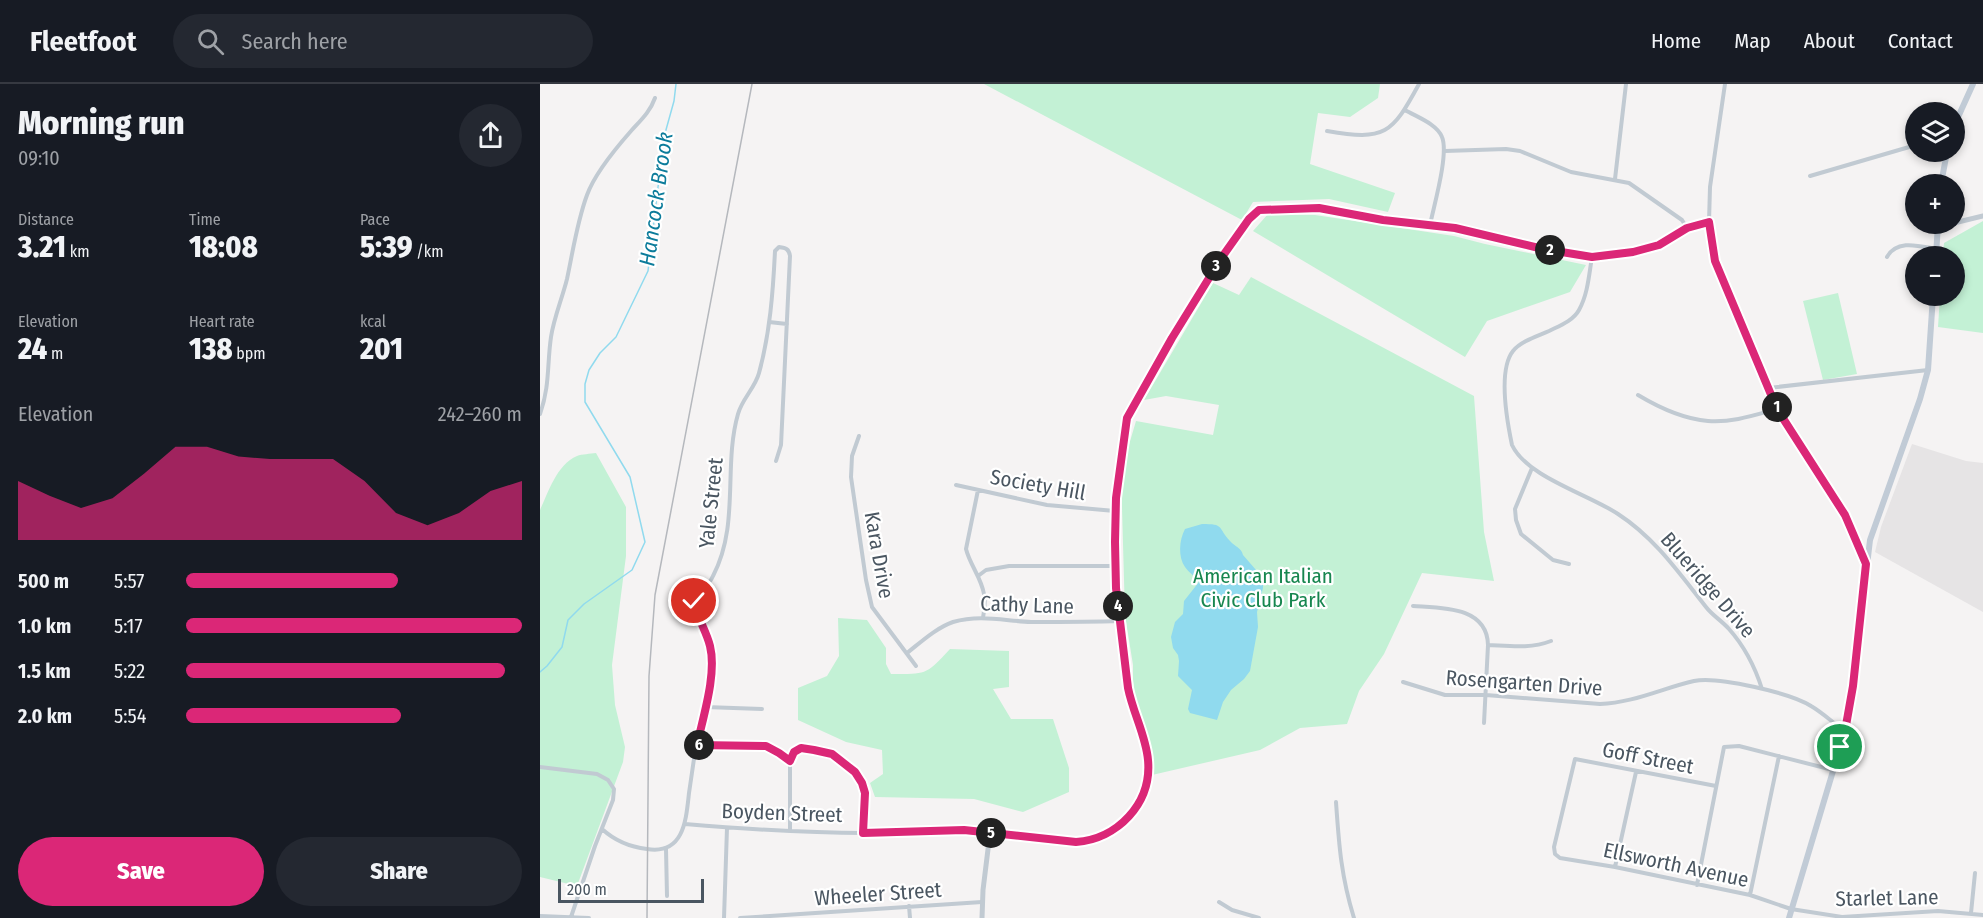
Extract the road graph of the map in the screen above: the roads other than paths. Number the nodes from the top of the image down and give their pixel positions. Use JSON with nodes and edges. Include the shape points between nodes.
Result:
{"nodes":[{"id":1,"x":1419,"y":84,"type":"edge"},
{"id":2,"x":1626,"y":84,"type":"edge"},
{"id":3,"x":1725,"y":84,"type":"edge"},
{"id":4,"x":1973,"y":84,"type":"edge"},
{"id":5,"x":655,"y":98,"type":"dead end"},
{"id":6,"x":1965,"y":102,"type":"edge"},
{"id":7,"x":1405,"y":111,"type":"junction"},
{"id":8,"x":1327,"y":131,"type":"dead end"},
{"id":9,"x":1905,"y":148,"type":"edge"},
{"id":10,"x":1445,"y":151,"type":"junction"},
{"id":11,"x":1810,"y":176,"type":"dead end"},
{"id":12,"x":1615,"y":179,"type":"junction"},
{"id":13,"x":1983,"y":216,"type":"edge"},
{"id":14,"x":1965,"y":220,"type":"edge"},
{"id":15,"x":1709,"y":222,"type":"junction"},
{"id":16,"x":1430,"y":225,"type":"junction"},
{"id":17,"x":1687,"y":228,"type":"junction"},
{"id":18,"x":1909,"y":246,"type":"edge"},
{"id":19,"x":1592,"y":257,"type":"junction"},
{"id":20,"x":1887,"y":257,"type":"dead end"},
{"id":21,"x":1932,"y":306,"type":"edge"},
{"id":22,"x":769,"y":322,"type":"junction"},
{"id":23,"x":787,"y":324,"type":"junction"},
{"id":24,"x":1928,"y":370,"type":"junction"},
{"id":25,"x":1768,"y":388,"type":"junction"},
{"id":26,"x":1638,"y":395,"type":"dead end"},
{"id":27,"x":1777,"y":409,"type":"junction"},
{"id":28,"x":540,"y":414,"type":"edge"},
{"id":29,"x":859,"y":436,"type":"dead end"},
{"id":30,"x":776,"y":461,"type":"dead end"},
{"id":31,"x":1532,"y":468,"type":"junction"},
{"id":32,"x":956,"y":485,"type":"dead end"},
{"id":33,"x":978,"y":490,"type":"junction"},
{"id":34,"x":1115,"y":511,"type":"junction"},
{"id":35,"x":1569,"y":564,"type":"dead end"},
{"id":36,"x":1866,"y":564,"type":"junction"},
{"id":37,"x":1115,"y":566,"type":"junction"},
{"id":38,"x":978,"y":576,"type":"junction"},
{"id":39,"x":1413,"y":606,"type":"dead end"},
{"id":40,"x":983,"y":618,"type":"junction"},
{"id":41,"x":1120,"y":621,"type":"junction"},
{"id":42,"x":1551,"y":641,"type":"dead end"},
{"id":43,"x":1488,"y":645,"type":"junction"},
{"id":44,"x":907,"y":653,"type":"junction"},
{"id":45,"x":916,"y":666,"type":"dead end"},
{"id":46,"x":1403,"y":682,"type":"dead end"},
{"id":47,"x":1762,"y":689,"type":"junction"},
{"id":48,"x":1486,"y":695,"type":"junction"},
{"id":49,"x":705,"y":707,"type":"junction"},
{"id":50,"x":762,"y":709,"type":"dead end"},
{"id":51,"x":1485,"y":723,"type":"dead end"},
{"id":52,"x":1845,"y":731,"type":"junction"},
{"id":53,"x":697,"y":745,"type":"junction"},
{"id":54,"x":1779,"y":756,"type":"junction"},
{"id":55,"x":790,"y":761,"type":"junction"},
{"id":56,"x":540,"y":767,"type":"edge"},
{"id":57,"x":1833,"y":770,"type":"junction"},
{"id":58,"x":1636,"y":772,"type":"junction"},
{"id":59,"x":1716,"y":786,"type":"junction"},
{"id":60,"x":1336,"y":802,"type":"dead end"},
{"id":61,"x":685,"y":824,"type":"junction"},
{"id":62,"x":727,"y":828,"type":"junction"},
{"id":63,"x":602,"y":829,"type":"junction"},
{"id":64,"x":790,"y":831,"type":"junction"},
{"id":65,"x":863,"y":833,"type":"junction"},
{"id":66,"x":990,"y":833,"type":"junction"},
{"id":67,"x":666,"y":849,"type":"junction"},
{"id":68,"x":1556,"y":854,"type":"joint"},
{"id":69,"x":1615,"y":867,"type":"junction"},
{"id":70,"x":1975,"y":873,"type":"dead end"},
{"id":71,"x":1696,"y":885,"type":"junction"},
{"id":72,"x":1750,"y":895,"type":"junction"},
{"id":73,"x":667,"y":896,"type":"dead end"},
{"id":74,"x":982,"y":902,"type":"junction"},
{"id":75,"x":1219,"y":902,"type":"dead end"},
{"id":76,"x":909,"y":906,"type":"junction"},
{"id":77,"x":1791,"y":909,"type":"junction"},
{"id":78,"x":847,"y":912,"type":"junction"},
{"id":79,"x":1971,"y":913,"type":"junction"},
{"id":80,"x":1983,"y":915,"type":"edge"},
{"id":81,"x":540,"y":916,"type":"edge"},
{"id":82,"x":571,"y":917,"type":"edge"},
{"id":83,"x":784,"y":917,"type":"edge"},
{"id":84,"x":589,"y":918,"type":"edge"},
{"id":85,"x":724,"y":918,"type":"edge"},
{"id":86,"x":740,"y":918,"type":"edge"},
{"id":87,"x":847,"y":918,"type":"edge"},
{"id":88,"x":910,"y":918,"type":"edge"},
{"id":89,"x":982,"y":918,"type":"edge"},
{"id":90,"x":1259,"y":918,"type":"edge"},
{"id":91,"x":1354,"y":918,"type":"edge"},
{"id":92,"x":1789,"y":918,"type":"edge"}],
"edges":[{"from":1,"to":7,"type":"street"},
{"from":2,"to":12,"type":"street"},
{"from":3,"to":15,"type":"street"},
{"from":4,"to":6,"type":"main road"},
{"from":5,"to":28,"type":"street","via":[[649,112],[595,179],[588,194],[551,338]]},
{"from":7,"to":8,"type":"street","via":[[1392,126],[1374,135],[1358,137]]},
{"from":7,"to":10,"type":"street","via":[[1430,124],[1442,136]]},
{"from":9,"to":11,"type":"street"},
{"from":10,"to":12,"type":"street","via":[[1520,151],[1571,172]]},
{"from":10,"to":16,"type":"street"},
{"from":12,"to":17,"type":"street","via":[[1639,188]]},
{"from":13,"to":14,"type":"street"},
{"from":15,"to":17,"type":"street","name":"Boyden Street"},
{"from":15,"to":25,"type":"street","via":[[1715,261]]},
{"from":16,"to":19,"type":"street","name":"Boyden Street"},
{"from":16,"to":34,"type":"street","name":"Boyden Street","via":[[1319,208],[1259,210],[1249,219],[1132,407]]},
{"from":17,"to":19,"type":"street","name":"Boyden Street","via":[[1659,245]]},
{"from":18,"to":20,"type":"street","via":[[1895,247]]},
{"from":19,"to":31,"type":"street","via":[[1587,288],[1574,316],[1520,344],[1504,371],[1512,445]]},
{"from":21,"to":24,"type":"main road"},
{"from":22,"to":23,"type":"street"},
{"from":22,"to":23,"type":"street","name":"Yale Street","via":[[775,251],[779,247],[789,251],[790,256]]},
{"from":22,"to":49,"type":"street","name":"Yale Street","via":[[759,375],[738,412],[725,547],[713,576],[694,601],[710,647],[711,673]]},
{"from":23,"to":30,"type":"street","name":"Yale Street","via":[[781,445]]},
{"from":24,"to":25,"type":"street"},
{"from":24,"to":36,"type":"main road","via":[[1870,540]]},
{"from":25,"to":27,"type":"street"},
{"from":26,"to":27,"type":"street","via":[[1652,404],[1708,421],[1738,419]]},
{"from":27,"to":36,"type":"street","via":[[1845,515]]},
{"from":29,"to":44,"type":"street","name":"Kara Drive","via":[[852,456],[851,477],[870,598],[888,632]]},
{"from":31,"to":35,"type":"street","via":[[1515,508],[1521,534],[1553,561]]},
{"from":31,"to":47,"type":"street","name":"Blueridge Drive","via":[[1617,513],[1666,555],[1707,609],[1738,640]]},
{"from":32,"to":33,"type":"street","name":"Society Hill"},
{"from":33,"to":34,"type":"street","name":"Society Hill","via":[[1047,505]]},
{"from":33,"to":38,"type":"street","via":[[966,549]]},
{"from":34,"to":37,"type":"street","name":"Boyden Street"},
{"from":36,"to":52,"type":"main road"},
{"from":37,"to":38,"type":"street","via":[[1009,566],[986,570]]},
{"from":37,"to":41,"type":"street","name":"Boyden Street"},
{"from":38,"to":40,"type":"street","via":[[985,597]]},
{"from":39,"to":43,"type":"street","via":[[1452,609],[1471,615],[1485,628]]},
{"from":40,"to":41,"type":"street","name":"Cathy Lane","via":[[1028,622]]},
{"from":40,"to":44,"type":"street","name":"Cathy Lane","via":[[951,623]]},
{"from":41,"to":66,"type":"street","name":"Boyden Street","via":[[1131,702],[1149,762],[1140,802],[1122,824],[1087,842]]},
{"from":42,"to":43,"type":"street","via":[[1527,647]]},
{"from":43,"to":48,"type":"street"},
{"from":44,"to":45,"type":"street","name":"Kara Drive"},
{"from":46,"to":48,"type":"street","name":"Rosengarten Drive","via":[[1445,695]]},
{"from":47,"to":48,"type":"street","name":"Rosengarten Drive","via":[[1696,680],[1617,704]]},
{"from":47,"to":52,"type":"street","name":"Rosengarten Drive","via":[[1810,705]]},
{"from":48,"to":51,"type":"street"},
{"from":49,"to":50,"type":"street"},
{"from":49,"to":53,"type":"street","name":"Yale Street"},
{"from":52,"to":57,"type":"main road"},
{"from":53,"to":55,"type":"street","via":[[766,746]]},
{"from":53,"to":61,"type":"street","name":"Yale Street"},
{"from":54,"to":57,"type":"street"},
{"from":54,"to":59,"type":"street","via":[[1739,746],[1724,747]]},
{"from":54,"to":72,"type":"street"},
{"from":55,"to":64,"type":"street"},
{"from":55,"to":65,"type":"street","via":[[801,748],[814,750],[832,754],[855,772],[865,793]]},
{"from":56,"to":63,"type":"street","via":[[593,773],[610,782],[614,795]]},
{"from":57,"to":77,"type":"main road"},
{"from":58,"to":59,"type":"street","name":"Goff Street"},
{"from":58,"to":68,"type":"street","name":"Goff Street","via":[[1575,759],[1554,847]]},
{"from":58,"to":69,"type":"street"},
{"from":59,"to":71,"type":"street"},
{"from":60,"to":91,"type":"street","via":[[1340,863]]},
{"from":61,"to":62,"type":"street","name":"Boyden Street"},
{"from":61,"to":67,"type":"street"},
{"from":62,"to":64,"type":"street","name":"Boyden Street"},
{"from":62,"to":85,"type":"street"},
{"from":63,"to":67,"type":"street","via":[[634,846]]},
{"from":63,"to":82,"type":"street"},
{"from":64,"to":65,"type":"street","name":"Boyden Street"},
{"from":65,"to":66,"type":"street","name":"Boyden Street"},
{"from":66,"to":74,"type":"street"},
{"from":67,"to":73,"type":"street"},
{"from":68,"to":69,"type":"street","name":"Ellsworth Avenue","via":[[1560,858]]},
{"from":69,"to":71,"type":"street","name":"Ellsworth Avenue"},
{"from":70,"to":79,"type":"street"},
{"from":71,"to":72,"type":"street","name":"Ellsworth Avenue"},
{"from":72,"to":77,"type":"street","name":"Ellsworth Avenue"},
{"from":74,"to":76,"type":"street","name":"Wheeler Street"},
{"from":74,"to":89,"type":"street"},
{"from":75,"to":90,"type":"street"},
{"from":76,"to":78,"type":"street","name":"Wheeler Street"},
{"from":76,"to":88,"type":"street"},
{"from":77,"to":79,"type":"street","name":"Starlet Lane","via":[[1842,917],[1938,911]]},
{"from":77,"to":92,"type":"main road"},
{"from":78,"to":83,"type":"street","name":"Wheeler Street"},
{"from":78,"to":87,"type":"street"},
{"from":79,"to":80,"type":"street","name":"Starlet Lane"},
{"from":81,"to":82,"type":"street"},
{"from":82,"to":84,"type":"street"},
{"from":83,"to":86,"type":"street","name":"Wheeler Street"}]}
